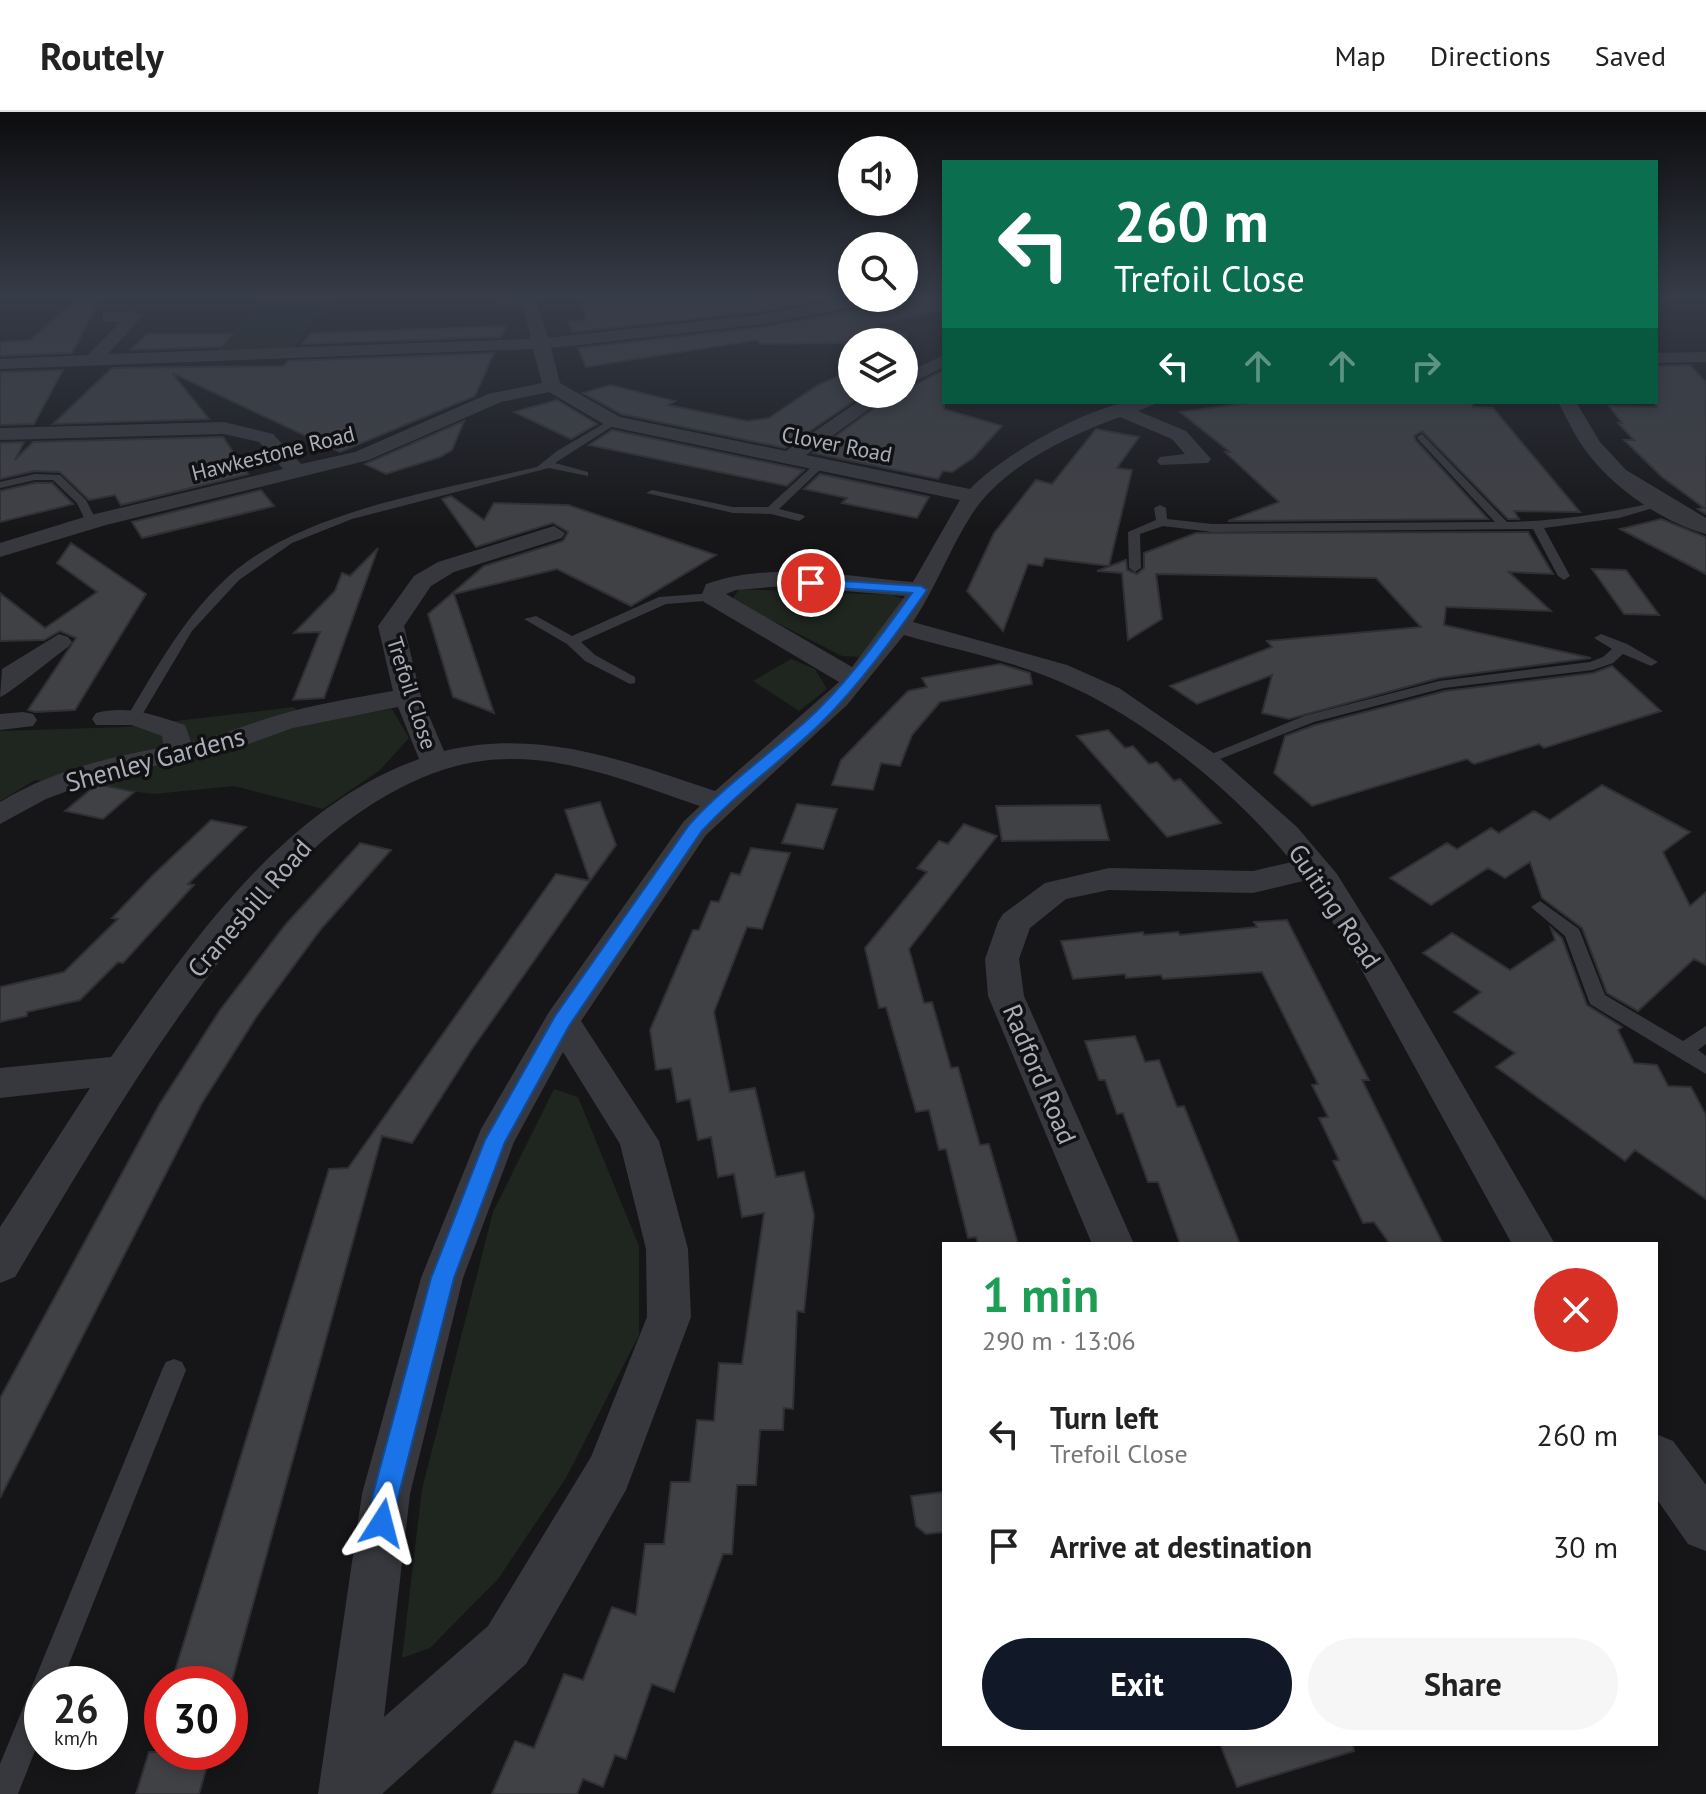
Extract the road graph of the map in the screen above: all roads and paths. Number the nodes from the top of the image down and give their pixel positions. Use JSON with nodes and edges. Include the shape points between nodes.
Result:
{"nodes":[{"id":1,"x":548,"y":373,"type":"edge"},
{"id":2,"x":552,"y":386,"type":"junction"},
{"id":3,"x":1143,"y":404,"type":"edge"},
{"id":4,"x":1568,"y":404,"type":"edge"},
{"id":5,"x":861,"y":408,"type":"edge"},
{"id":6,"x":1119,"y":410,"type":"junction"},
{"id":7,"x":614,"y":422,"type":"junction"},
{"id":8,"x":0,"y":434,"type":"edge"},
{"id":9,"x":1422,"y":437,"type":"dead end"},
{"id":10,"x":788,"y":459,"type":"junction"},
{"id":11,"x":1167,"y":461,"type":"dead end"},
{"id":12,"x":547,"y":464,"type":"junction"},
{"id":13,"x":820,"y":465,"type":"junction"},
{"id":14,"x":297,"y":472,"type":"junction"},
{"id":15,"x":584,"y":474,"type":"dead end"},
{"id":16,"x":0,"y":485,"type":"edge"},
{"id":17,"x":987,"y":486,"type":"junction"},
{"id":18,"x":652,"y":493,"type":"dead end"},
{"id":19,"x":1661,"y":504,"type":"junction"},
{"id":20,"x":1160,"y":508,"type":"dead end"},
{"id":21,"x":771,"y":511,"type":"junction"},
{"id":22,"x":799,"y":517,"type":"dead end"},
{"id":23,"x":91,"y":522,"type":"junction"},
{"id":24,"x":1162,"y":522,"type":"junction"},
{"id":25,"x":1503,"y":524,"type":"junction"},
{"id":26,"x":1537,"y":525,"type":"junction"},
{"id":27,"x":1706,"y":527,"type":"edge"},
{"id":28,"x":554,"y":533,"type":"dead end"},
{"id":29,"x":0,"y":550,"type":"edge"},
{"id":30,"x":1135,"y":568,"type":"dead end"},
{"id":31,"x":1564,"y":576,"type":"dead end"},
{"id":32,"x":921,"y":590,"type":"junction"},
{"id":33,"x":713,"y":597,"type":"junction"},
{"id":34,"x":531,"y":619,"type":"dead end"},
{"id":35,"x":897,"y":625,"type":"junction"},
{"id":36,"x":1601,"y":638,"type":"dead end"},
{"id":37,"x":572,"y":641,"type":"junction"},
{"id":38,"x":59,"y":642,"type":"dead end"},
{"id":39,"x":1622,"y":647,"type":"junction"},
{"id":40,"x":1651,"y":662,"type":"dead end"},
{"id":41,"x":630,"y":680,"type":"dead end"},
{"id":42,"x":855,"y":680,"type":"junction"},
{"id":43,"x":0,"y":689,"type":"edge"},
{"id":44,"x":408,"y":697,"type":"junction"},
{"id":45,"x":120,"y":718,"type":"joint"},
{"id":46,"x":179,"y":754,"type":"junction"},
{"id":47,"x":1205,"y":760,"type":"junction"},
{"id":48,"x":435,"y":763,"type":"junction"},
{"id":49,"x":719,"y":802,"type":"junction"},
{"id":50,"x":0,"y":815,"type":"edge"},
{"id":51,"x":1313,"y":868,"type":"junction"},
{"id":52,"x":1540,"y":907,"type":"dead end"},
{"id":53,"x":562,"y":1021,"type":"junction"},
{"id":54,"x":1706,"y":1033,"type":"edge"},
{"id":55,"x":1684,"y":1051,"type":"junction"},
{"id":56,"x":1706,"y":1066,"type":"edge"},
{"id":57,"x":120,"y":1070,"type":"junction"},
{"id":58,"x":0,"y":1083,"type":"edge"},
{"id":59,"x":1112,"y":1242,"type":"edge"},
{"id":60,"x":1533,"y":1242,"type":"edge"},
{"id":61,"x":0,"y":1264,"type":"edge"},
{"id":62,"x":174,"y":1370,"type":"dead end"},
{"id":63,"x":1658,"y":1461,"type":"edge"},
{"id":64,"x":1706,"y":1526,"type":"edge"},
{"id":65,"x":54,"y":1666,"type":"edge"},
{"id":66,"x":24,"y":1742,"type":"edge"},
{"id":67,"x":347,"y":1791,"type":"edge"},
{"id":68,"x":3,"y":1794,"type":"edge"}],
"edges":[{"from":1,"to":2,"type":"street"},
{"from":2,"to":7,"type":"street","name":"Clover Road"},
{"from":2,"to":14,"type":"street","name":"Hawkestone Road","via":[[495,398],[362,456]]},
{"from":3,"to":6,"type":"street"},
{"from":4,"to":19,"type":"street","via":[[1594,449]]},
{"from":5,"to":10,"type":"street"},
{"from":6,"to":11,"type":"street","via":[[1179,435],[1201,459]]},
{"from":6,"to":17,"type":"street","via":[[1054,437]]},
{"from":7,"to":10,"type":"street","name":"Clover Road"},
{"from":7,"to":12,"type":"lane"},
{"from":8,"to":14,"type":"street","via":[[224,428],[266,438]]},
{"from":9,"to":25,"type":"lane"},
{"from":10,"to":13,"type":"street","name":"Clover Road"},
{"from":12,"to":15,"type":"lane"},
{"from":12,"to":45,"type":"lane","via":[[348,517],[288,540],[235,577],[187,629]]},
{"from":13,"to":17,"type":"street","name":"Clover Road"},
{"from":13,"to":21,"type":"lane"},
{"from":14,"to":23,"type":"street","name":"Hawkestone Road"},
{"from":16,"to":23,"type":"lane","via":[[56,477],[82,502]]},
{"from":17,"to":32,"type":"street","via":[[947,534]]},
{"from":18,"to":21,"type":"lane","via":[[733,510]]},
{"from":19,"to":26,"type":"lane"},
{"from":19,"to":27,"type":"street"},
{"from":20,"to":24,"type":"lane"},
{"from":21,"to":22,"type":"lane"},
{"from":23,"to":29,"type":"street","name":"Hawkestone Road"},
{"from":24,"to":25,"type":"lane","via":[[1212,528]]},
{"from":24,"to":30,"type":"lane","via":[[1134,532]]},
{"from":25,"to":26,"type":"lane"},
{"from":26,"to":31,"type":"lane"},
{"from":28,"to":44,"type":"street","name":"Trefoil Close","via":[[446,567],[422,581],[391,626]]},
{"from":32,"to":33,"type":"street","via":[[756,579],[728,582],[715,589]]},
{"from":32,"to":35,"type":"street"},
{"from":33,"to":37,"type":"lane","via":[[664,600]]},
{"from":33,"to":42,"type":"street"},
{"from":34,"to":37,"type":"lane"},
{"from":35,"to":42,"type":"street"},
{"from":35,"to":47,"type":"street","name":"Guiting Road","via":[[1058,671],[1109,694]]},
{"from":36,"to":39,"type":"lane"},
{"from":37,"to":41,"type":"lane","via":[[590,658]]},
{"from":38,"to":43,"type":"street","via":[[11,675]]},
{"from":39,"to":40,"type":"lane"},
{"from":39,"to":47,"type":"lane","via":[[1593,666],[1444,684],[1309,719]]},
{"from":42,"to":49,"type":"street"},
{"from":44,"to":46,"type":"street","name":"Shenley Gardens","via":[[283,722],[226,744]]},
{"from":44,"to":48,"type":"street","name":"Trefoil Close"},
{"from":45,"to":46,"type":"street","via":[[175,731]]},
{"from":46,"to":50,"type":"street","name":"Shenley Gardens","via":[[106,767],[36,793]]},
{"from":47,"to":51,"type":"street","name":"Guiting Road","via":[[1286,834]]},
{"from":48,"to":49,"type":"street","name":"Cranesbill Road","via":[[506,750],[571,754]]},
{"from":48,"to":57,"type":"street","name":"Cranesbill Road","via":[[365,794],[305,839],[220,935]]},
{"from":49,"to":53,"type":"street","via":[[695,828]]},
{"from":51,"to":59,"type":"street","name":"Radford Road","via":[[1253,882],[1109,879],[1056,891],[1015,922],[1002,959],[1006,996]]},
{"from":51,"to":60,"type":"street","name":"Guiting Road","via":[[1376,965]]},
{"from":52,"to":55,"type":"lane","via":[[1573,933],[1597,999]]},
{"from":53,"to":67,"type":"street","via":[[495,1140],[442,1278],[386,1494]]},
{"from":53,"to":67,"type":"street","via":[[639,1141],[667,1249],[669,1317],[609,1473],[507,1645]]},
{"from":54,"to":55,"type":"lane"},
{"from":55,"to":56,"type":"lane"},
{"from":57,"to":58,"type":"street"},
{"from":57,"to":61,"type":"street","name":"Cranesbill Road"},
{"from":62,"to":65,"type":"lane"},
{"from":63,"to":64,"type":"street"},
{"from":66,"to":68,"type":"lane"}]}
